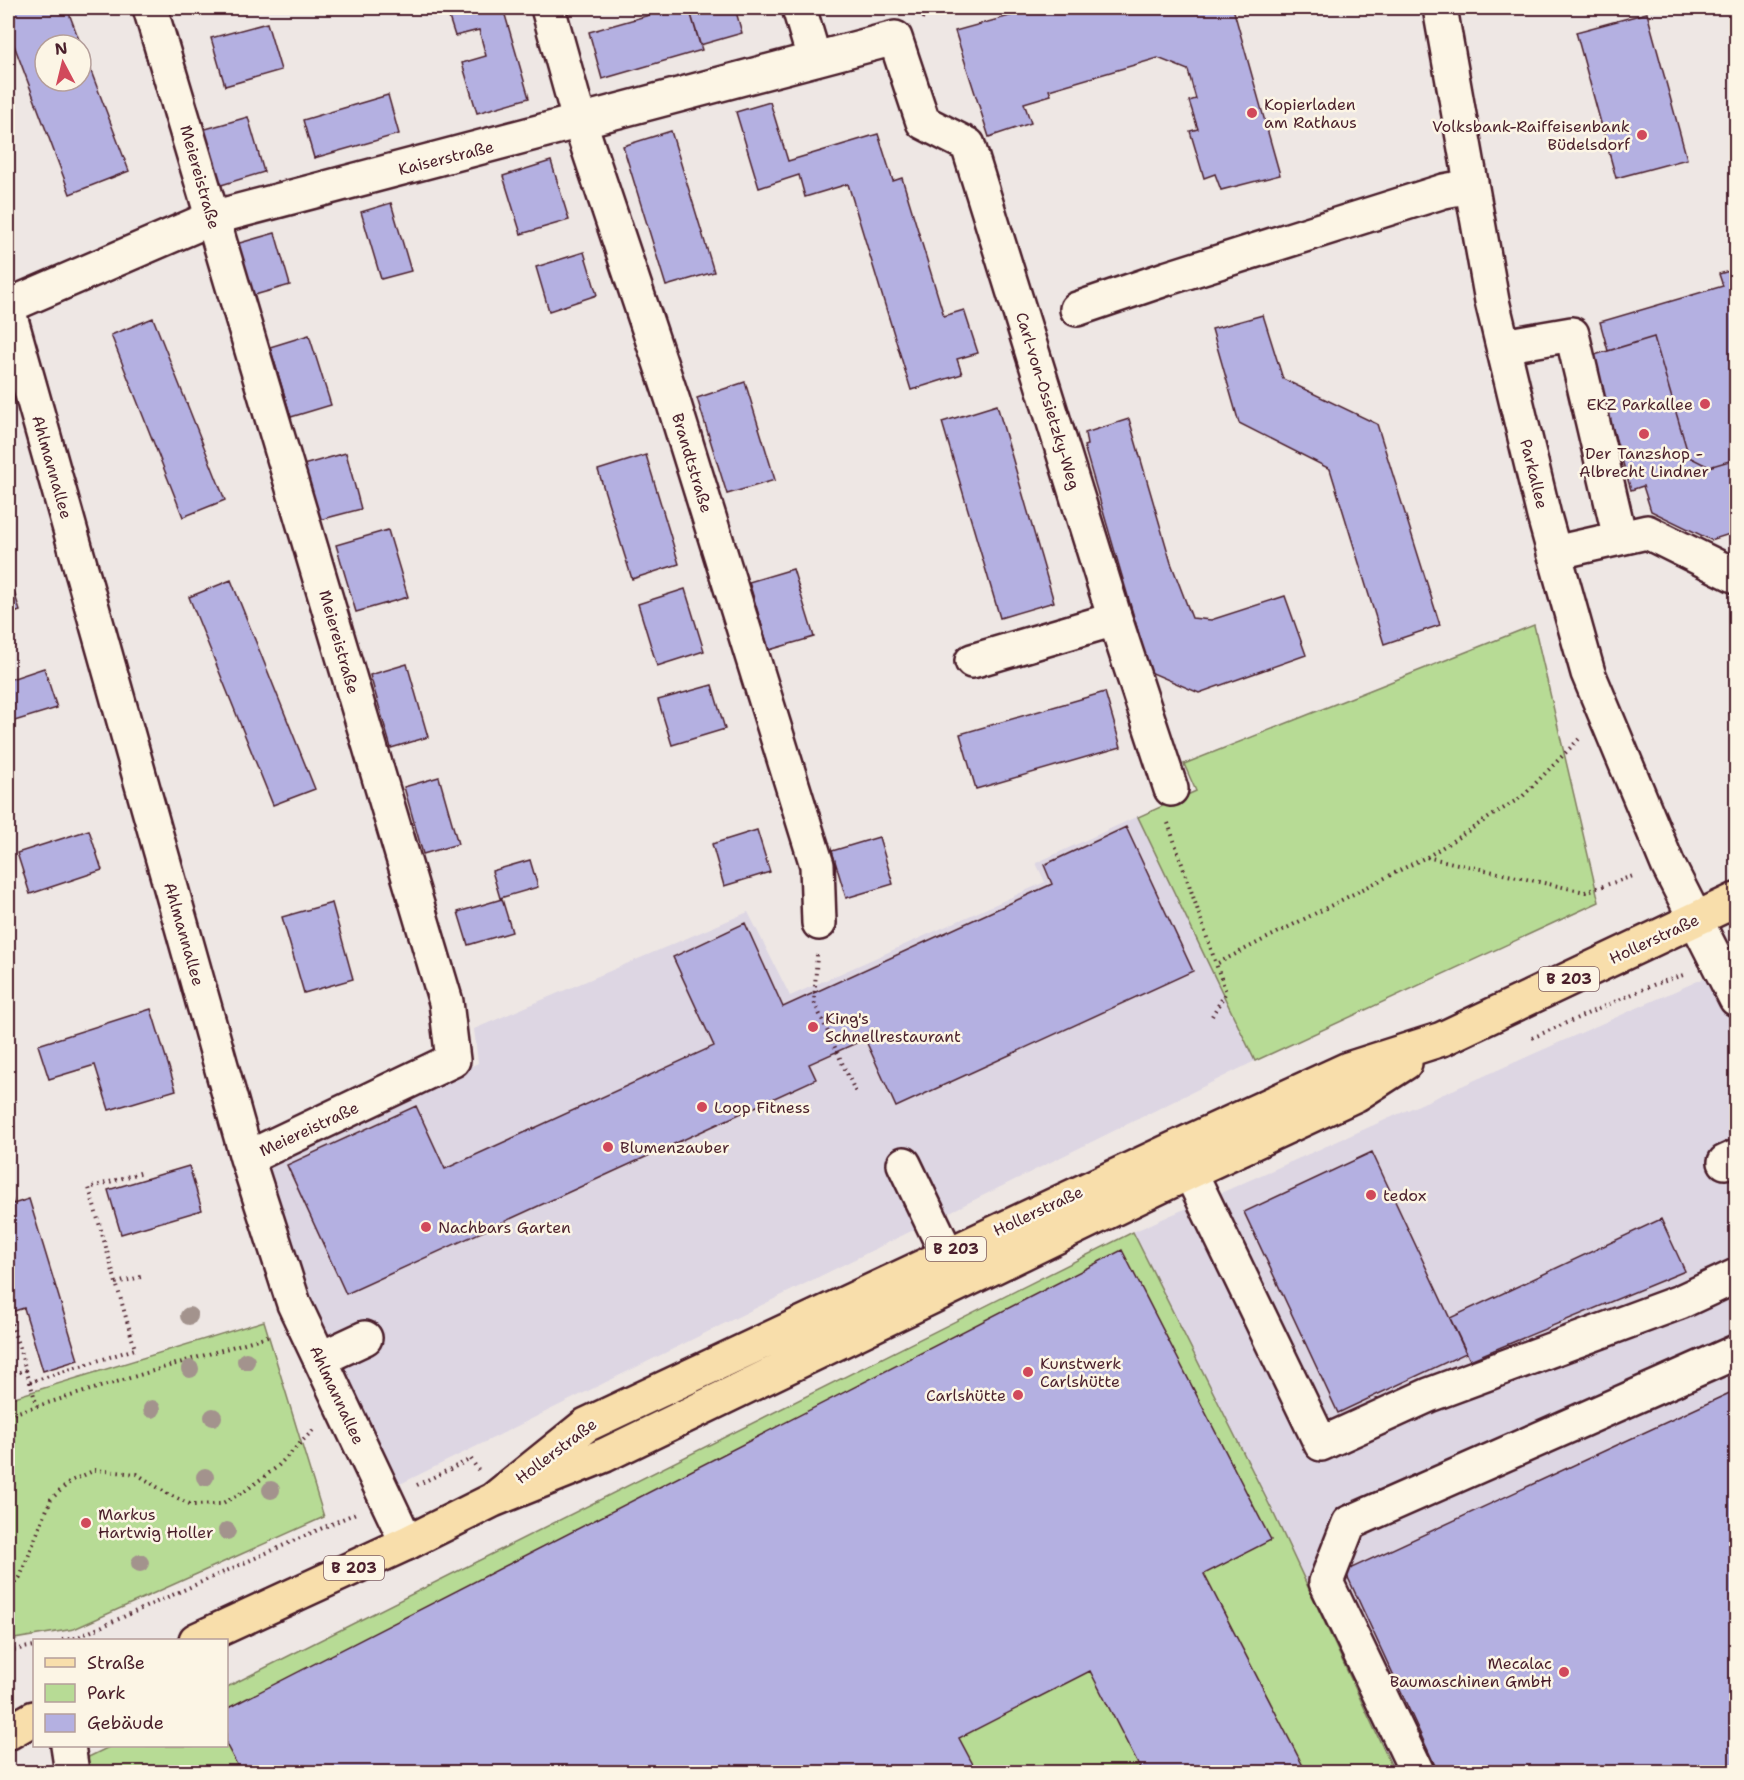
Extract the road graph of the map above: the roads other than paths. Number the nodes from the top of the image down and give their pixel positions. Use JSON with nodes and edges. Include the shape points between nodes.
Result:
{"nodes":[{"id":1,"x":150,"y":8,"type":"edge"},
{"id":2,"x":548,"y":8,"type":"edge"},
{"id":3,"x":799,"y":8,"type":"edge"},
{"id":4,"x":1440,"y":8,"type":"edge"},
{"id":5,"x":895,"y":38,"type":"joint"},
{"id":6,"x":814,"y":58,"type":"junction"},
{"id":7,"x":580,"y":123,"type":"junction"},
{"id":8,"x":1471,"y":186,"type":"junction"},
{"id":9,"x":212,"y":218,"type":"junction"},
{"id":10,"x":8,"y":307,"type":"edge"},
{"id":11,"x":1077,"y":309,"type":"dead end"},
{"id":12,"x":1503,"y":346,"type":"junction"},
{"id":13,"x":1620,"y":538,"type":"junction"},
{"id":14,"x":1554,"y":553,"type":"junction"},
{"id":15,"x":1737,"y":576,"type":"edge"},
{"id":16,"x":1115,"y":619,"type":"junction"},
{"id":17,"x":972,"y":661,"type":"dead end"},
{"id":18,"x":1172,"y":789,"type":"road end"},
{"id":19,"x":1737,"y":900,"type":"edge"},
{"id":20,"x":1696,"y":919,"type":"junction"},
{"id":21,"x":819,"y":922,"type":"road end"},
{"id":22,"x":1737,"y":999,"type":"edge"},
{"id":23,"x":1442,"y":1039,"type":"junction"},
{"id":24,"x":247,"y":1158,"type":"junction"},
{"id":25,"x":904,"y":1164,"type":"dead end"},
{"id":26,"x":1190,"y":1172,"type":"junction"},
{"id":27,"x":946,"y":1253,"type":"junction"},
{"id":28,"x":1737,"y":1276,"type":"edge"},
{"id":29,"x":960,"y":1283,"type":"junction"},
{"id":30,"x":364,"y":1338,"type":"dead end"},
{"id":31,"x":1737,"y":1352,"type":"edge"},
{"id":32,"x":320,"y":1359,"type":"junction"},
{"id":33,"x":493,"y":1500,"type":"junction"},
{"id":34,"x":407,"y":1543,"type":"junction"},
{"id":35,"x":200,"y":1639,"type":"edge"},
{"id":36,"x":33,"y":1719,"type":"edge"},
{"id":37,"x":8,"y":1733,"type":"edge"},
{"id":38,"x":68,"y":1747,"type":"edge"},
{"id":39,"x":72,"y":1773,"type":"edge"},
{"id":40,"x":1417,"y":1773,"type":"edge"}],
"edges":[{"from":1,"to":9,"type":"street","name":"Meiereistraße"},
{"from":2,"to":7,"type":"street","name":"Brandtstraße"},
{"from":3,"to":6,"type":"street"},
{"from":4,"to":8,"type":"street","name":"Parkallee"},
{"from":5,"to":6,"type":"street","name":"Kaiserstraße"},
{"from":5,"to":16,"type":"street","name":"Carl-von-Ossietzky-Weg","via":[[923,122],[968,145]]},
{"from":6,"to":7,"type":"street","name":"Kaiserstraße"},
{"from":7,"to":9,"type":"street","name":"Kaiserstraße"},
{"from":7,"to":21,"type":"street","name":"Brandtstraße","via":[[673,401],[817,865]]},
{"from":8,"to":11,"type":"street","via":[[1444,191]]},
{"from":8,"to":12,"type":"street","name":"Parkallee"},
{"from":9,"to":10,"type":"street","name":"Kaiserstraße"},
{"from":9,"to":24,"type":"street","name":"Meiereistraße","via":[[446,1002],[453,1060]]},
{"from":10,"to":24,"type":"street","name":"Ahlmannallee"},
{"from":12,"to":13,"type":"street","via":[[1572,334]]},
{"from":12,"to":14,"type":"street","name":"Parkallee"},
{"from":13,"to":14,"type":"street"},
{"from":13,"to":15,"type":"street","via":[[1647,532]]},
{"from":14,"to":20,"type":"street","name":"Parkallee","via":[[1588,674],[1668,865]]},
{"from":16,"to":17,"type":"street"},
{"from":16,"to":18,"type":"street","name":"Carl-von-Ossietzky-Weg"},
{"from":19,"to":20,"type":"main road","name":"Hollerstraße","number":"B 203"},
{"from":20,"to":22,"type":"street","name":"Parkallee"},
{"from":20,"to":23,"type":"main road","name":"Hollerstraße","number":"B 203"},
{"from":23,"to":26,"type":"main road","name":"Hollerstraße","number":"B 203","via":[[1357,1094]]},
{"from":23,"to":27,"type":"main road","name":"Hollerstraße","number":"B 203","via":[[1348,1069]]},
{"from":24,"to":32,"type":"street","name":"Ahlmannallee","via":[[294,1304]]},
{"from":25,"to":27,"type":"street"},
{"from":26,"to":28,"type":"street","via":[[1321,1444],[1429,1395],[1680,1302]]},
{"from":26,"to":29,"type":"main road","name":"Hollerstraße","number":"B 203"},
{"from":27,"to":29,"type":"street"},
{"from":27,"to":33,"type":"main road","name":"Hollerstraße","number":"B 203","via":[[586,1425]]},
{"from":29,"to":33,"type":"main road","name":"Hollerstraße","number":"B 203","via":[[605,1455]]},
{"from":30,"to":32,"type":"street"},
{"from":31,"to":40,"type":"street","via":[[1349,1523],[1326,1581]]},
{"from":32,"to":34,"type":"street","name":"Ahlmannallee"},
{"from":33,"to":34,"type":"main road","name":"Hollerstraße","number":"B 203"},
{"from":34,"to":35,"type":"main road","name":"Hollerstraße","number":"B 203"},
{"from":36,"to":37,"type":"main road"},
{"from":38,"to":39,"type":"street"}]}
